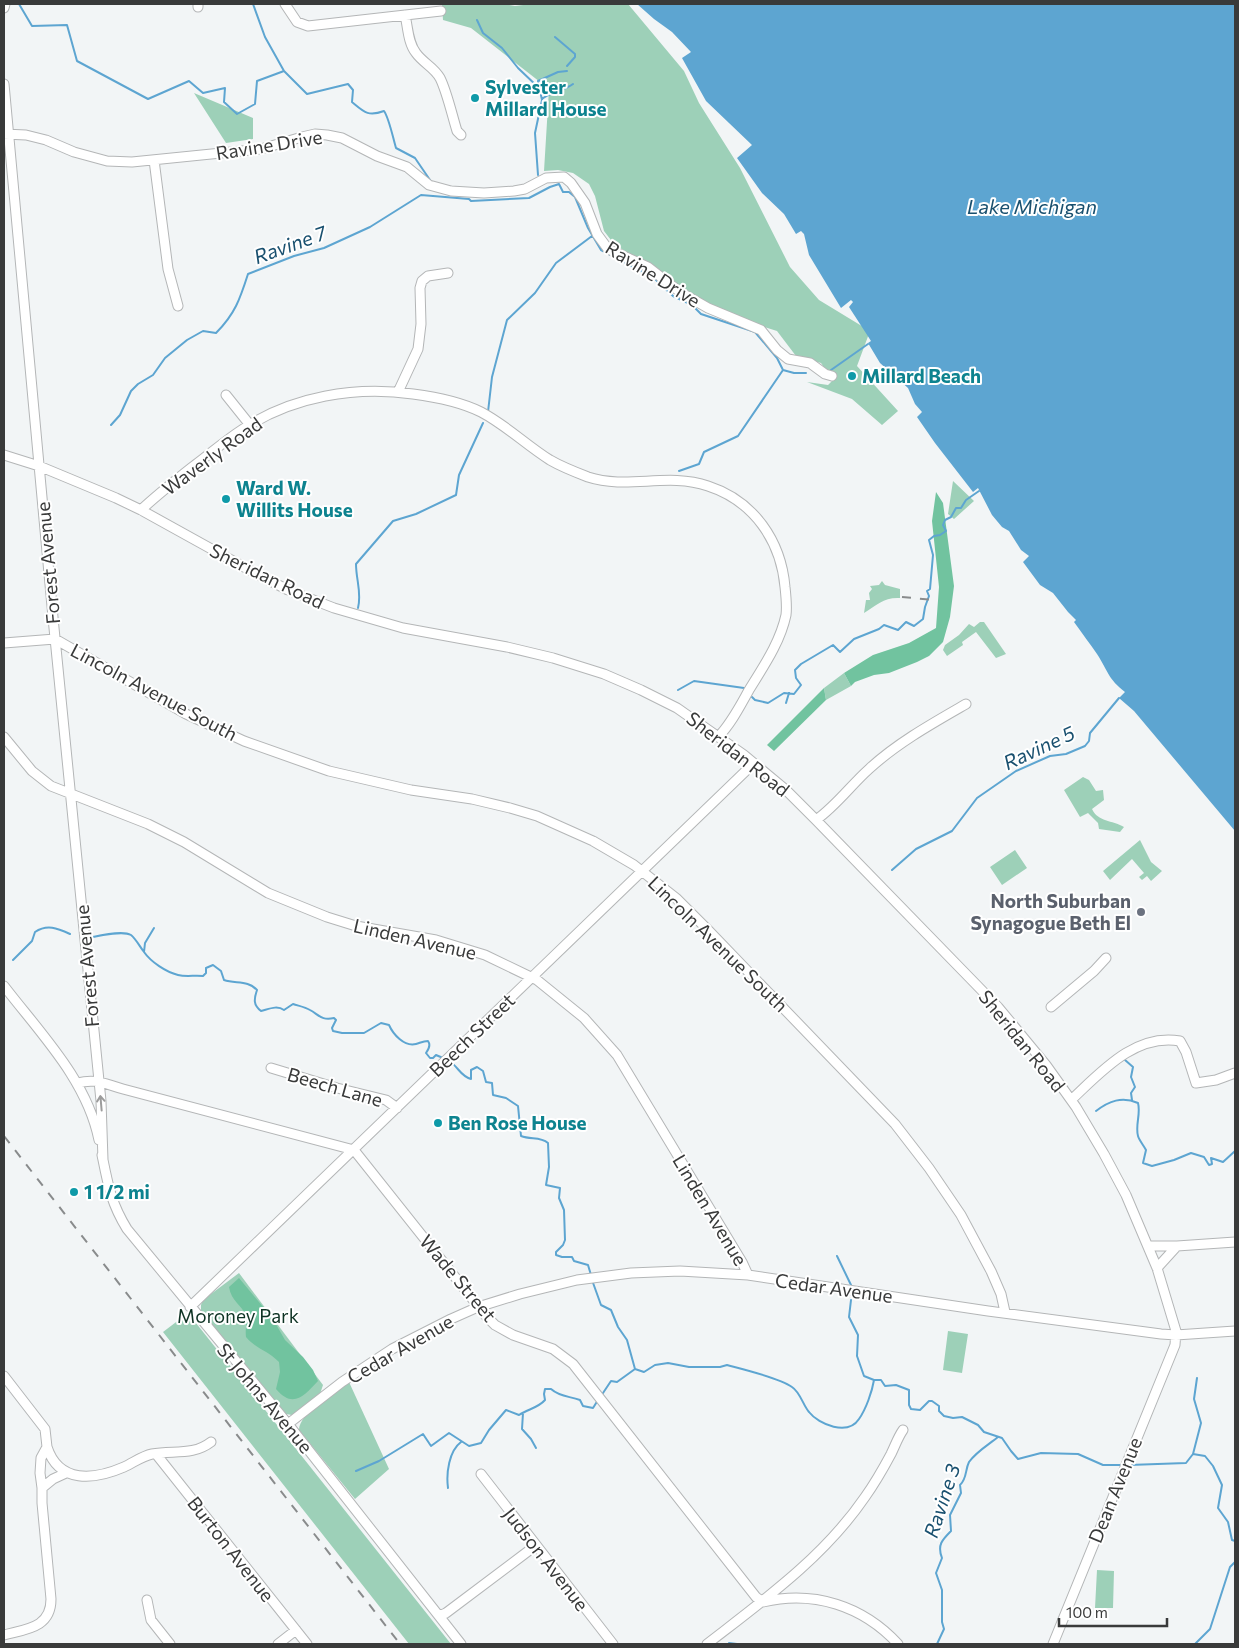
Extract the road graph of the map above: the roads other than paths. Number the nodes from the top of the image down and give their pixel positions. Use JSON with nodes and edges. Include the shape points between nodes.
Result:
{"nodes":[{"id":1,"x":5,"y":4,"type":"edge"},
{"id":2,"x":284,"y":4,"type":"edge"},
{"id":3,"x":4,"y":8,"type":"edge"},
{"id":4,"x":441,"y":11,"type":"dead end"},
{"id":5,"x":405,"y":16,"type":"junction"},
{"id":6,"x":4,"y":84,"type":"edge"},
{"id":7,"x":6,"y":134,"type":"edge"},
{"id":8,"x":461,"y":135,"type":"dead end"},
{"id":9,"x":154,"y":160,"type":"junction"},
{"id":10,"x":448,"y":273,"type":"dead end"},
{"id":11,"x":178,"y":306,"type":"dead end"},
{"id":12,"x":832,"y":376,"type":"dead end"},
{"id":13,"x":398,"y":392,"type":"junction"},
{"id":14,"x":226,"y":395,"type":"dead end"},
{"id":15,"x":250,"y":425,"type":"junction"},
{"id":16,"x":4,"y":455,"type":"edge"},
{"id":17,"x":39,"y":466,"type":"junction"},
{"id":18,"x":140,"y":510,"type":"junction"},
{"id":19,"x":55,"y":639,"type":"junction"},
{"id":20,"x":4,"y":643,"type":"edge"},
{"id":21,"x":966,"y":704,"type":"dead end"},
{"id":22,"x":4,"y":737,"type":"edge"},
{"id":23,"x":718,"y":737,"type":"junction"},
{"id":24,"x":754,"y":763,"type":"junction"},
{"id":25,"x":70,"y":794,"type":"junction"},
{"id":26,"x":816,"y":820,"type":"junction"},
{"id":27,"x":642,"y":870,"type":"junction"},
{"id":28,"x":1106,"y":958,"type":"dead end"},
{"id":29,"x":531,"y":978,"type":"junction"},
{"id":30,"x":4,"y":986,"type":"edge"},
{"id":31,"x":1051,"y":1007,"type":"dead end"},
{"id":32,"x":271,"y":1068,"type":"dead end"},
{"id":33,"x":1235,"y":1072,"type":"edge"},
{"id":34,"x":98,"y":1081,"type":"junction"},
{"id":35,"x":77,"y":1084,"type":"junction"},
{"id":36,"x":1070,"y":1100,"type":"junction"},
{"id":37,"x":397,"y":1108,"type":"junction"},
{"id":38,"x":354,"y":1150,"type":"junction"},
{"id":39,"x":103,"y":1160,"type":"junction"},
{"id":40,"x":1235,"y":1242,"type":"edge"},
{"id":41,"x":1148,"y":1246,"type":"junction"},
{"id":42,"x":1177,"y":1246,"type":"junction"},
{"id":43,"x":1157,"y":1268,"type":"junction"},
{"id":44,"x":748,"y":1275,"type":"junction"},
{"id":45,"x":190,"y":1308,"type":"junction"},
{"id":46,"x":478,"y":1308,"type":"junction"},
{"id":47,"x":1005,"y":1312,"type":"junction"},
{"id":48,"x":1235,"y":1331,"type":"edge"},
{"id":49,"x":1176,"y":1335,"type":"junction"},
{"id":50,"x":4,"y":1376,"type":"edge"},
{"id":51,"x":288,"y":1424,"type":"junction"},
{"id":52,"x":903,"y":1430,"type":"dead end"},
{"id":53,"x":211,"y":1442,"type":"dead end"},
{"id":54,"x":47,"y":1447,"type":"junction"},
{"id":55,"x":156,"y":1454,"type":"junction"},
{"id":56,"x":66,"y":1473,"type":"junction"},
{"id":57,"x":481,"y":1474,"type":"dead end"},
{"id":58,"x":42,"y":1488,"type":"junction"},
{"id":59,"x":535,"y":1546,"type":"junction"},
{"id":60,"x":147,"y":1600,"type":"dead end"},
{"id":61,"x":763,"y":1602,"type":"junction"},
{"id":62,"x":439,"y":1616,"type":"junction"},
{"id":63,"x":296,"y":1630,"type":"junction"},
{"id":64,"x":4,"y":1635,"type":"edge"},
{"id":65,"x":170,"y":1644,"type":"edge"},
{"id":66,"x":278,"y":1644,"type":"edge"},
{"id":67,"x":307,"y":1644,"type":"edge"},
{"id":68,"x":461,"y":1644,"type":"edge"},
{"id":69,"x":613,"y":1644,"type":"edge"},
{"id":70,"x":706,"y":1644,"type":"edge"},
{"id":71,"x":898,"y":1644,"type":"edge"},
{"id":72,"x":1053,"y":1644,"type":"edge"}],
"edges":[{"from":1,"to":3,"type":"street"},
{"from":2,"to":5,"type":"street","via":[[297,22],[308,26]]},
{"from":4,"to":5,"type":"street"},
{"from":5,"to":8,"type":"street","via":[[413,50],[439,77]]},
{"from":6,"to":7,"type":"street","name":"Forest Avenue"},
{"from":7,"to":9,"type":"street","name":"Ravine Drive","via":[[42,139],[107,161]]},
{"from":7,"to":17,"type":"street","name":"Forest Avenue"},
{"from":9,"to":11,"type":"street","via":[[168,269]]},
{"from":9,"to":12,"type":"street","name":"Ravine Drive","via":[[261,149],[315,134],[342,138],[407,167],[430,185],[451,192],[484,194],[514,191],[546,178],[564,177],[585,203],[597,234],[608,248],[648,267],[680,292],[708,308],[761,330],[788,359],[810,363]]},
{"from":10,"to":13,"type":"street","via":[[428,276],[422,281],[418,349]]},
{"from":13,"to":15,"type":"street","name":"Waverly Road","via":[[367,391],[326,396],[280,410]]},
{"from":13,"to":23,"type":"street","name":"Waverly Road","via":[[426,396],[482,412],[549,459],[598,480],[670,479],[707,485],[751,510],[770,535],[782,564],[786,614],[769,658]]},
{"from":14,"to":15,"type":"street"},
{"from":15,"to":18,"type":"street","name":"Waverly Road"},
{"from":16,"to":17,"type":"street","name":"Sheridan Road"},
{"from":17,"to":18,"type":"street","name":"Sheridan Road"},
{"from":17,"to":19,"type":"street","name":"Forest Avenue"},
{"from":18,"to":23,"type":"street","name":"Sheridan Road","via":[[288,590],[334,608],[403,628],[507,647],[604,674],[677,708]]},
{"from":19,"to":20,"type":"street"},
{"from":19,"to":25,"type":"street","name":"Forest Avenue"},
{"from":19,"to":27,"type":"street","name":"Lincoln Avenue South","via":[[186,714],[244,741],[329,771],[411,790],[472,799],[537,816],[593,841]]},
{"from":21,"to":26,"type":"street","via":[[885,756]]},
{"from":22,"to":25,"type":"street","name":"Linden Avenue","via":[[32,771],[51,786]]},
{"from":23,"to":24,"type":"street","name":"Sheridan Road"},
{"from":24,"to":26,"type":"street","name":"Sheridan Road"},
{"from":24,"to":27,"type":"street","name":"Beech Street"},
{"from":25,"to":29,"type":"street","name":"Linden Avenue","via":[[148,824],[243,879],[294,904],[356,926],[452,944],[485,954]]},
{"from":25,"to":34,"type":"street","name":"Forest Avenue"},
{"from":26,"to":36,"type":"street","name":"Sheridan Road","via":[[998,1007],[1042,1059]]},
{"from":27,"to":29,"type":"street","name":"Beech Street"},
{"from":27,"to":47,"type":"street","name":"Lincoln Avenue South","via":[[709,931],[896,1124],[964,1222],[991,1271]]},
{"from":28,"to":31,"type":"street"},
{"from":29,"to":37,"type":"street","name":"Beech Street"},
{"from":29,"to":44,"type":"street","name":"Linden Avenue","via":[[584,1018],[617,1055]]},
{"from":30,"to":35,"type":"street","name":"St Johns Avenue"},
{"from":32,"to":37,"type":"street","name":"Beech Lane","via":[[386,1100]]},
{"from":33,"to":36,"type":"street","via":[[1216,1080],[1196,1083],[1180,1040],[1156,1041],[1125,1052]]},
{"from":34,"to":35,"type":"street"},
{"from":34,"to":38,"type":"street"},
{"from":39,"to":34,"type":"street","name":"Forest Avenue","one_way":true},
{"from":35,"to":39,"type":"street","name":"St Johns Avenue","via":[[88,1105]]},
{"from":36,"to":41,"type":"street","name":"Sheridan Road","via":[[1126,1195]]},
{"from":37,"to":38,"type":"street","name":"Beech Street"},
{"from":38,"to":45,"type":"street","name":"Beech Street"},
{"from":38,"to":46,"type":"street","name":"Wade Street"},
{"from":39,"to":45,"type":"street","name":"St Johns Avenue","via":[[112,1201],[127,1230]]},
{"from":40,"to":42,"type":"street"},
{"from":41,"to":42,"type":"street"},
{"from":41,"to":43,"type":"street","name":"Sheridan Road"},
{"from":42,"to":43,"type":"street"},
{"from":43,"to":49,"type":"street","name":"Sheridan Road"},
{"from":44,"to":46,"type":"street","name":"Cedar Avenue","via":[[680,1271],[618,1275],[565,1283]]},
{"from":44,"to":47,"type":"street","name":"Cedar Avenue"},
{"from":45,"to":51,"type":"street","name":"St Johns Avenue"},
{"from":46,"to":51,"type":"street","name":"Cedar Avenue","via":[[392,1349]]},
{"from":46,"to":61,"type":"street","name":"Wade Street","via":[[501,1328],[553,1349],[573,1364]]},
{"from":47,"to":49,"type":"street","name":"Cedar Avenue"},
{"from":48,"to":49,"type":"street"},
{"from":49,"to":72,"type":"street","name":"Dean Avenue","via":[[1175,1345]]},
{"from":50,"to":54,"type":"street","via":[[43,1426]]},
{"from":51,"to":62,"type":"street","name":"St Johns Avenue"},
{"from":52,"to":61,"type":"street","via":[[880,1474],[846,1522],[816,1555]]},
{"from":53,"to":55,"type":"street","via":[[194,1451]]},
{"from":54,"to":56,"type":"street","via":[[55,1464]]},
{"from":54,"to":58,"type":"street","via":[[40,1465]]},
{"from":55,"to":56,"type":"street","via":[[108,1473],[78,1477]]},
{"from":55,"to":63,"type":"street","name":"Burton Avenue"},
{"from":56,"to":58,"type":"street"},
{"from":57,"to":59,"type":"street","name":"Judson Avenue"},
{"from":58,"to":64,"type":"street","via":[[50,1612],[34,1626]]},
{"from":59,"to":62,"type":"street"},
{"from":59,"to":69,"type":"street","name":"Judson Avenue"},
{"from":60,"to":65,"type":"street","via":[[151,1620]]},
{"from":61,"to":70,"type":"street"},
{"from":61,"to":71,"type":"street","via":[[816,1600],[848,1608],[882,1628]]},
{"from":62,"to":68,"type":"street","name":"St Johns Avenue"},
{"from":63,"to":66,"type":"street"},
{"from":63,"to":67,"type":"street","name":"Burton Avenue"}]}
